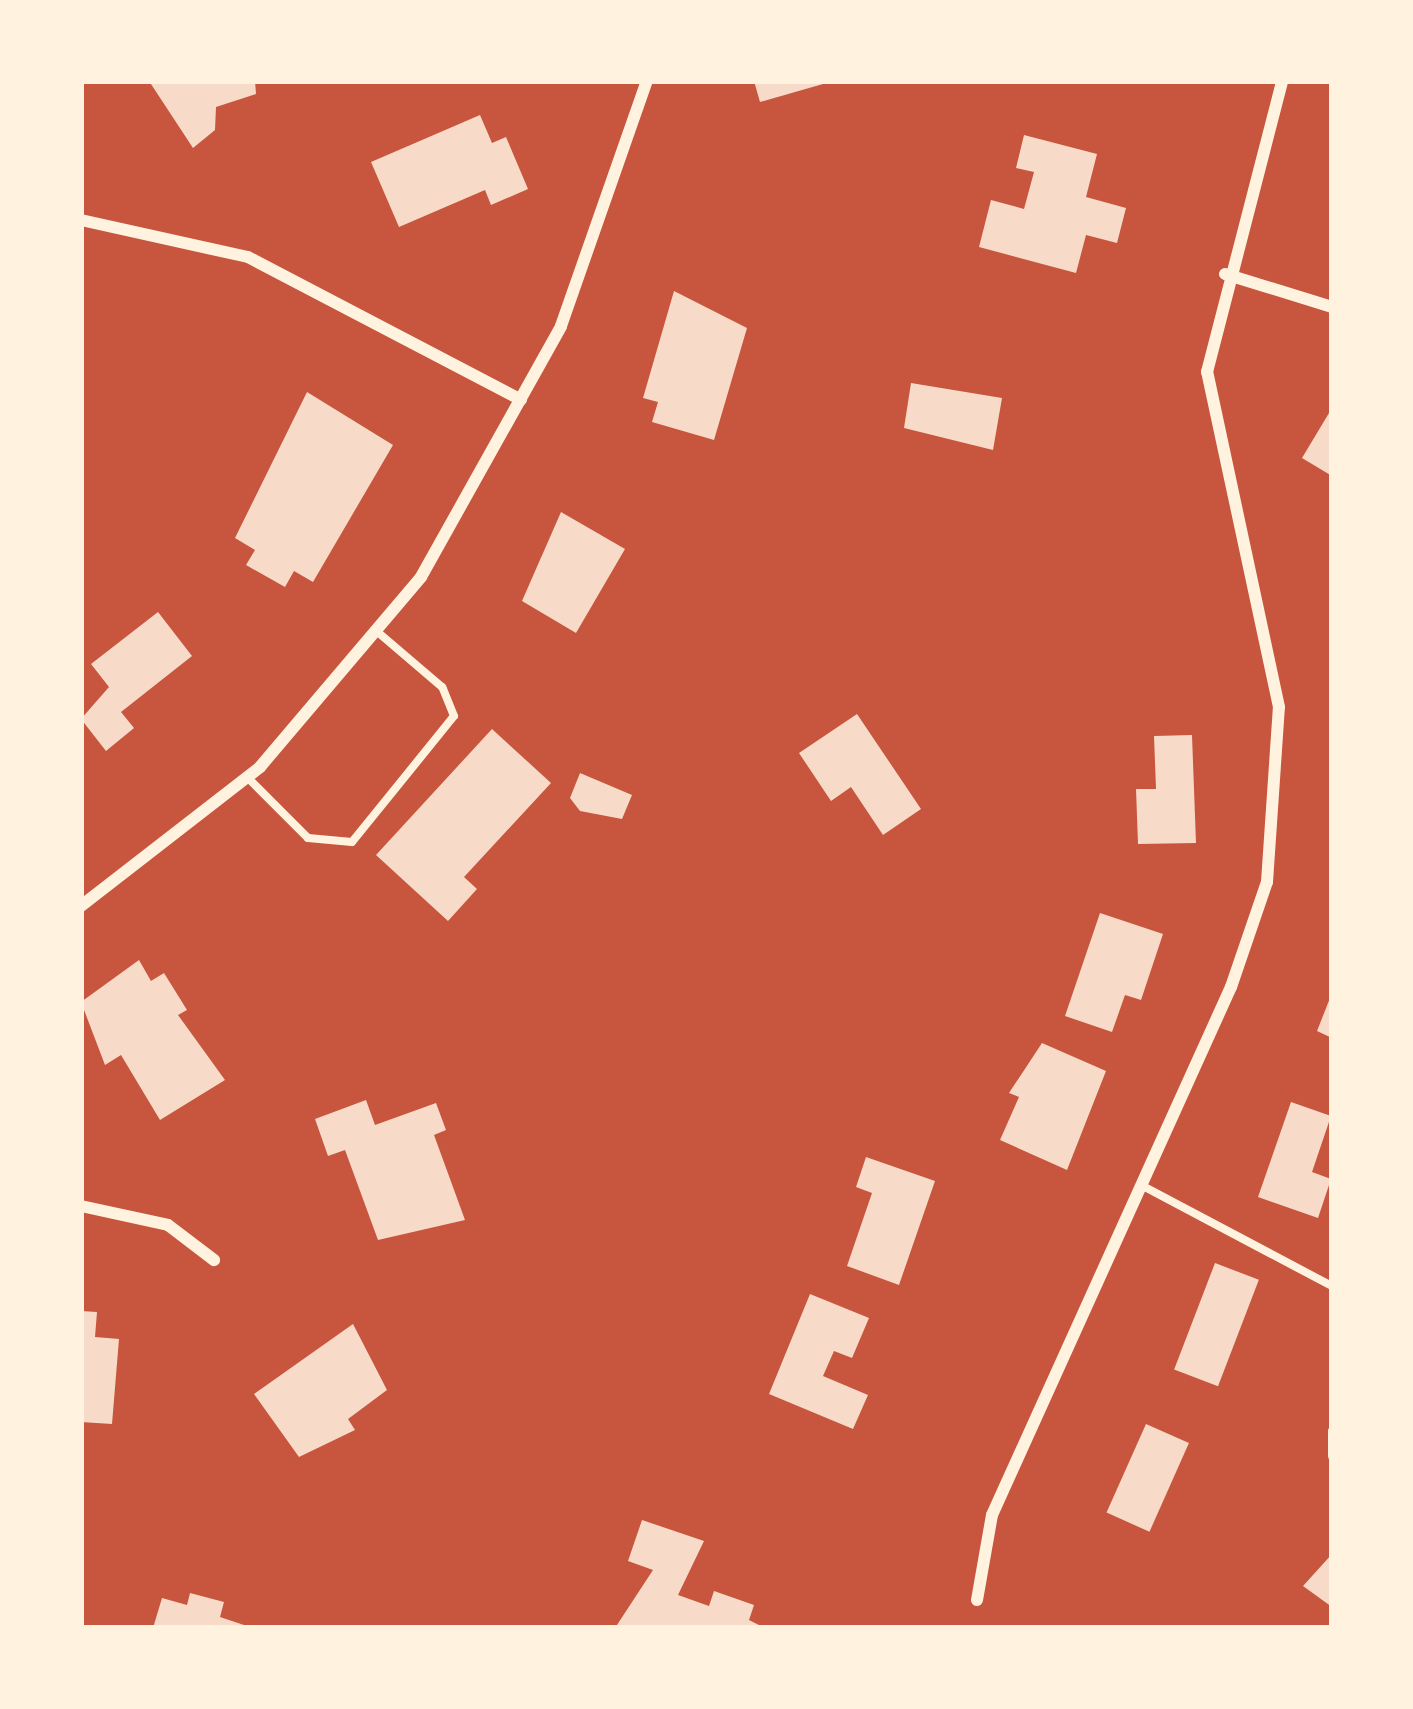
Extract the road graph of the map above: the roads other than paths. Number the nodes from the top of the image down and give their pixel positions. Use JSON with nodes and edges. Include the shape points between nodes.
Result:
{"nodes":[{"id":1,"x":647,"y":81,"type":"edge"},
{"id":2,"x":1282,"y":81,"type":"edge"},
{"id":3,"x":81,"y":220,"type":"edge"},
{"id":4,"x":1225,"y":274,"type":"junction"},
{"id":5,"x":1332,"y":307,"type":"edge"},
{"id":6,"x":521,"y":400,"type":"junction"},
{"id":7,"x":380,"y":634,"type":"junction"},
{"id":8,"x":247,"y":777,"type":"junction"},
{"id":9,"x":81,"y":906,"type":"edge"},
{"id":10,"x":1140,"y":1184,"type":"junction"},
{"id":11,"x":81,"y":1206,"type":"edge"},
{"id":12,"x":214,"y":1260,"type":"dead end"},
{"id":13,"x":1332,"y":1286,"type":"edge"},
{"id":14,"x":1332,"y":1431,"type":"edge"},
{"id":15,"x":1332,"y":1456,"type":"edge"},
{"id":16,"x":977,"y":1600,"type":"dead end"}],
"edges":[{"from":1,"to":6,"type":"street","via":[[597,246]]},
{"from":2,"to":4,"type":"street"},
{"from":3,"to":6,"type":"street","via":[[248,257]]},
{"from":4,"to":5,"type":"street"},
{"from":4,"to":10,"type":"street","via":[[1210,419],[1273,671],[1278,826],[1245,950]]},
{"from":6,"to":7,"type":"street"},
{"from":7,"to":8,"type":"street"},
{"from":7,"to":8,"type":"lane","via":[[442,686],[454,716],[352,842],[308,838]]},
{"from":8,"to":9,"type":"street"},
{"from":10,"to":13,"type":"lane"},
{"from":10,"to":16,"type":"street","via":[[992,1515]]},
{"from":11,"to":12,"type":"street","via":[[168,1225]]},
{"from":14,"to":15,"type":"lane","via":[[1324,1451]]}]}
